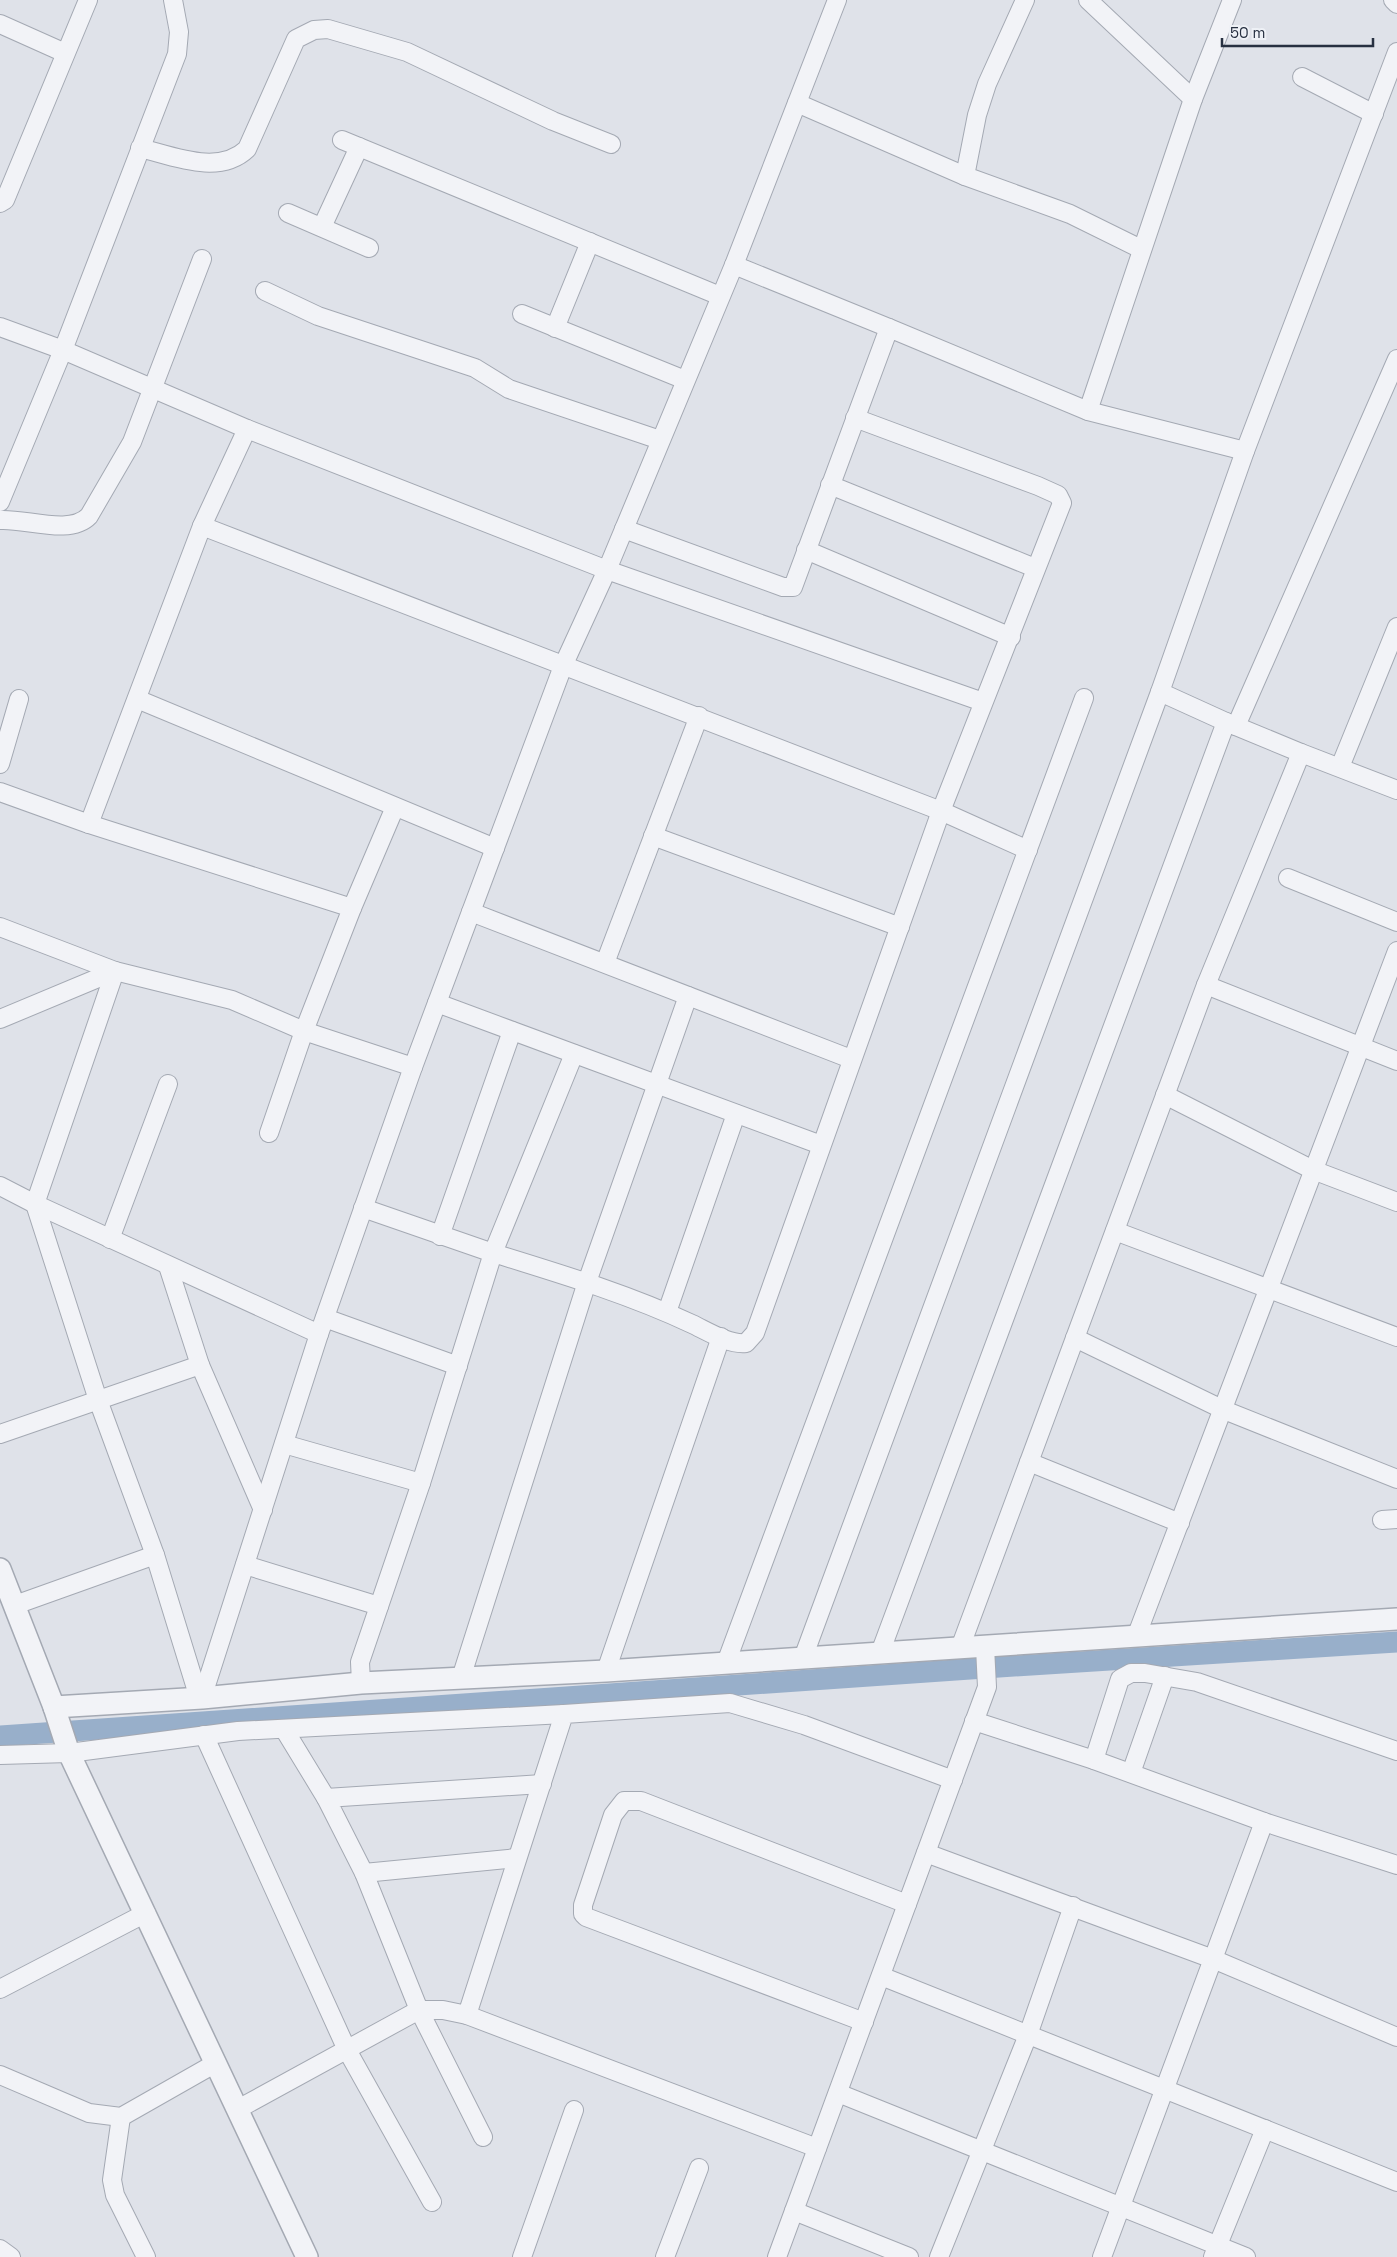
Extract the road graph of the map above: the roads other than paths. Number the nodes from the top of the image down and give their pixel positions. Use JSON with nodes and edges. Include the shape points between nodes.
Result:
{"nodes":[{"id":1,"x":88,"y":0,"type":"edge"},
{"id":2,"x":173,"y":0,"type":"edge"},
{"id":3,"x":838,"y":0,"type":"edge"},
{"id":4,"x":1025,"y":0,"type":"edge"},
{"id":5,"x":1088,"y":0,"type":"edge"},
{"id":6,"x":1232,"y":0,"type":"edge"},
{"id":7,"x":1393,"y":0,"type":"edge"},
{"id":8,"x":1397,"y":4,"type":"edge"},
{"id":9,"x":0,"y":24,"type":"edge"},
{"id":10,"x":1397,"y":52,"type":"edge"},
{"id":11,"x":65,"y":53,"type":"junction"},
{"id":12,"x":1302,"y":77,"type":"dead end"},
{"id":13,"x":1193,"y":98,"type":"junction"},
{"id":14,"x":797,"y":103,"type":"junction"},
{"id":15,"x":1374,"y":114,"type":"junction"},
{"id":16,"x":342,"y":140,"type":"dead end"},
{"id":17,"x":611,"y":144,"type":"dead end"},
{"id":18,"x":359,"y":147,"type":"junction"},
{"id":19,"x":140,"y":148,"type":"junction"},
{"id":20,"x":965,"y":176,"type":"junction"},
{"id":21,"x":0,"y":203,"type":"edge"},
{"id":22,"x":288,"y":213,"type":"dead end"},
{"id":23,"x":322,"y":228,"type":"junction"},
{"id":24,"x":590,"y":242,"type":"junction"},
{"id":25,"x":369,"y":248,"type":"dead end"},
{"id":26,"x":1141,"y":249,"type":"junction"},
{"id":27,"x":202,"y":259,"type":"dead end"},
{"id":28,"x":734,"y":265,"type":"junction"},
{"id":29,"x":265,"y":291,"type":"dead end"},
{"id":30,"x":720,"y":296,"type":"junction"},
{"id":31,"x":522,"y":314,"type":"dead end"},
{"id":32,"x":0,"y":327,"type":"edge"},
{"id":33,"x":555,"y":328,"type":"junction"},
{"id":34,"x":889,"y":328,"type":"junction"},
{"id":35,"x":62,"y":350,"type":"junction"},
{"id":36,"x":1397,"y":359,"type":"edge"},
{"id":37,"x":686,"y":380,"type":"junction"},
{"id":38,"x":152,"y":388,"type":"junction"},
{"id":39,"x":1088,"y":411,"type":"junction"},
{"id":40,"x":855,"y":418,"type":"junction"},
{"id":41,"x":247,"y":429,"type":"junction"},
{"id":42,"x":660,"y":440,"type":"junction"},
{"id":43,"x":1245,"y":451,"type":"junction"},
{"id":44,"x":830,"y":485,"type":"junction"},
{"id":45,"x":0,"y":502,"type":"edge"},
{"id":46,"x":0,"y":520,"type":"edge"},
{"id":47,"x":202,"y":526,"type":"junction"},
{"id":48,"x":624,"y":529,"type":"junction"},
{"id":49,"x":806,"y":550,"type":"junction"},
{"id":50,"x":1035,"y":568,"type":"junction"},
{"id":51,"x":607,"y":570,"type":"junction"},
{"id":52,"x":1397,"y":626,"type":"edge"},
{"id":53,"x":1011,"y":637,"type":"junction"},
{"id":54,"x":563,"y":666,"type":"junction"},
{"id":55,"x":1160,"y":692,"type":"junction"},
{"id":56,"x":1084,"y":698,"type":"dead end"},
{"id":57,"x":19,"y":699,"type":"dead end"},
{"id":58,"x":137,"y":699,"type":"junction"},
{"id":59,"x":983,"y":702,"type":"junction"},
{"id":60,"x":699,"y":716,"type":"junction"},
{"id":61,"x":1231,"y":724,"type":"junction"},
{"id":62,"x":1301,"y":753,"type":"junction"},
{"id":63,"x":0,"y":764,"type":"edge"},
{"id":64,"x":1340,"y":767,"type":"junction"},
{"id":65,"x":1397,"y":790,"type":"edge"},
{"id":66,"x":0,"y":792,"type":"edge"},
{"id":67,"x":396,"y":807,"type":"junction"},
{"id":68,"x":941,"y":811,"type":"junction"},
{"id":69,"x":89,"y":824,"type":"junction"},
{"id":70,"x":654,"y":836,"type":"junction"},
{"id":71,"x":495,"y":848,"type":"junction"},
{"id":72,"x":1028,"y":850,"type":"junction"},
{"id":73,"x":1288,"y":878,"type":"dead end"},
{"id":74,"x":352,"y":908,"type":"junction"},
{"id":75,"x":471,"y":912,"type":"junction"},
{"id":76,"x":1397,"y":922,"type":"edge"},
{"id":77,"x":0,"y":927,"type":"edge"},
{"id":78,"x":900,"y":927,"type":"junction"},
{"id":79,"x":1397,"y":950,"type":"edge"},
{"id":80,"x":605,"y":963,"type":"junction"},
{"id":81,"x":115,"y":970,"type":"junction"},
{"id":82,"x":1206,"y":985,"type":"junction"},
{"id":83,"x":688,"y":996,"type":"junction"},
{"id":84,"x":437,"y":1003,"type":"junction"},
{"id":85,"x":0,"y":1019,"type":"edge"},
{"id":86,"x":304,"y":1031,"type":"junction"},
{"id":87,"x":512,"y":1031,"type":"junction"},
{"id":88,"x":1361,"y":1047,"type":"junction"},
{"id":89,"x":574,"y":1054,"type":"junction"},
{"id":90,"x":851,"y":1059,"type":"junction"},
{"id":91,"x":1397,"y":1061,"type":"edge"},
{"id":92,"x":413,"y":1066,"type":"junction"},
{"id":93,"x":168,"y":1084,"type":"dead end"},
{"id":94,"x":657,"y":1084,"type":"junction"},
{"id":95,"x":1165,"y":1095,"type":"junction"},
{"id":96,"x":736,"y":1114,"type":"junction"},
{"id":97,"x":269,"y":1133,"type":"dead end"},
{"id":98,"x":821,"y":1145,"type":"junction"},
{"id":99,"x":1313,"y":1170,"type":"junction"},
{"id":100,"x":0,"y":1186,"type":"edge"},
{"id":101,"x":1397,"y":1202,"type":"edge"},
{"id":102,"x":35,"y":1204,"type":"junction"},
{"id":103,"x":363,"y":1208,"type":"junction"},
{"id":104,"x":1115,"y":1231,"type":"junction"},
{"id":105,"x":440,"y":1236,"type":"junction"},
{"id":106,"x":110,"y":1239,"type":"junction"},
{"id":107,"x":493,"y":1254,"type":"junction"},
{"id":108,"x":168,"y":1266,"type":"junction"},
{"id":109,"x":587,"y":1282,"type":"junction"},
{"id":110,"x":1270,"y":1289,"type":"junction"},
{"id":111,"x":667,"y":1312,"type":"junction"},
{"id":112,"x":322,"y":1326,"type":"junction"},
{"id":113,"x":722,"y":1337,"type":"junction"},
{"id":114,"x":1397,"y":1337,"type":"edge"},
{"id":115,"x":1075,"y":1338,"type":"junction"},
{"id":116,"x":200,"y":1365,"type":"junction"},
{"id":117,"x":458,"y":1366,"type":"junction"},
{"id":118,"x":98,"y":1400,"type":"junction"},
{"id":119,"x":1224,"y":1410,"type":"junction"},
{"id":120,"x":0,"y":1434,"type":"edge"},
{"id":121,"x":284,"y":1444,"type":"junction"},
{"id":122,"x":1029,"y":1462,"type":"junction"},
{"id":123,"x":1397,"y":1479,"type":"edge"},
{"id":124,"x":421,"y":1482,"type":"junction"},
{"id":125,"x":263,"y":1510,"type":"junction"},
{"id":126,"x":1180,"y":1523,"type":"junction"},
{"id":127,"x":155,"y":1555,"type":"junction"},
{"id":128,"x":245,"y":1565,"type":"junction"},
{"id":129,"x":0,"y":1569,"type":"edge"},
{"id":130,"x":14,"y":1605,"type":"junction"},
{"id":131,"x":379,"y":1606,"type":"junction"},
{"id":132,"x":1397,"y":1620,"type":"edge"},
{"id":133,"x":1136,"y":1636,"type":"junction"},
{"id":134,"x":960,"y":1648,"type":"junction"},
{"id":135,"x":880,"y":1653,"type":"junction"},
{"id":136,"x":986,"y":1653,"type":"junction"},
{"id":137,"x":803,"y":1658,"type":"junction"},
{"id":138,"x":726,"y":1663,"type":"junction"},
{"id":139,"x":606,"y":1671,"type":"junction"},
{"id":140,"x":1165,"y":1676,"type":"junction"},
{"id":141,"x":461,"y":1678,"type":"junction"},
{"id":142,"x":361,"y":1683,"type":"junction"},
{"id":143,"x":201,"y":1698,"type":"junction"},
{"id":144,"x":54,"y":1709,"type":"junction"},
{"id":145,"x":564,"y":1714,"type":"junction"},
{"id":146,"x":974,"y":1721,"type":"junction"},
{"id":147,"x":284,"y":1729,"type":"junction"},
{"id":148,"x":204,"y":1736,"type":"junction"},
{"id":149,"x":68,"y":1750,"type":"junction"},
{"id":150,"x":1397,"y":1751,"type":"edge"},
{"id":151,"x":0,"y":1755,"type":"edge"},
{"id":152,"x":1094,"y":1760,"type":"junction"},
{"id":153,"x":1131,"y":1774,"type":"junction"},
{"id":154,"x":953,"y":1780,"type":"junction"},
{"id":155,"x":542,"y":1784,"type":"junction"},
{"id":156,"x":326,"y":1798,"type":"junction"},
{"id":157,"x":1264,"y":1822,"type":"junction"},
{"id":158,"x":926,"y":1852,"type":"junction"},
{"id":159,"x":517,"y":1858,"type":"junction"},
{"id":160,"x":1397,"y":1865,"type":"edge"},
{"id":161,"x":364,"y":1873,"type":"junction"},
{"id":162,"x":907,"y":1904,"type":"junction"},
{"id":163,"x":1073,"y":1906,"type":"junction"},
{"id":164,"x":146,"y":1913,"type":"junction"},
{"id":165,"x":1214,"y":1958,"type":"junction"},
{"id":166,"x":880,"y":1976,"type":"junction"},
{"id":167,"x":0,"y":1990,"type":"edge"},
{"id":168,"x":419,"y":2010,"type":"junction"},
{"id":169,"x":467,"y":2015,"type":"junction"},
{"id":170,"x":864,"y":2022,"type":"junction"},
{"id":171,"x":1028,"y":2034,"type":"junction"},
{"id":172,"x":1397,"y":2038,"type":"edge"},
{"id":173,"x":347,"y":2050,"type":"junction"},
{"id":174,"x":216,"y":2063,"type":"junction"},
{"id":175,"x":0,"y":2076,"type":"edge"},
{"id":176,"x":1165,"y":2089,"type":"junction"},
{"id":177,"x":838,"y":2093,"type":"junction"},
{"id":178,"x":238,"y":2110,"type":"junction"},
{"id":179,"x":574,"y":2110,"type":"dead end"},
{"id":180,"x":122,"y":2117,"type":"junction"},
{"id":181,"x":1265,"y":2129,"type":"junction"},
{"id":182,"x":483,"y":2137,"type":"dead end"},
{"id":183,"x":818,"y":2148,"type":"junction"},
{"id":184,"x":982,"y":2150,"type":"junction"},
{"id":185,"x":699,"y":2168,"type":"dead end"},
{"id":186,"x":1397,"y":2182,"type":"edge"},
{"id":187,"x":432,"y":2202,"type":"dead end"},
{"id":188,"x":1121,"y":2206,"type":"junction"},
{"id":189,"x":794,"y":2211,"type":"junction"},
{"id":190,"x":0,"y":2249,"type":"edge"},
{"id":191,"x":1215,"y":2251,"type":"edge"},
{"id":192,"x":11,"y":2257,"type":"edge"},
{"id":193,"x":146,"y":2257,"type":"edge"},
{"id":194,"x":307,"y":2257,"type":"edge"},
{"id":195,"x":522,"y":2257,"type":"edge"},
{"id":196,"x":665,"y":2257,"type":"edge"},
{"id":197,"x":776,"y":2257,"type":"edge"},
{"id":198,"x":909,"y":2257,"type":"edge"},
{"id":199,"x":938,"y":2257,"type":"edge"},
{"id":200,"x":1102,"y":2257,"type":"edge"},
{"id":201,"x":1246,"y":2257,"type":"edge"}],
"edges":[{"from":1,"to":11,"type":"street"},
{"from":2,"to":19,"type":"street","via":[[180,32],[176,54]]},
{"from":3,"to":14,"type":"street"},
{"from":4,"to":20,"type":"street","via":[[987,84],[977,115]]},
{"from":5,"to":13,"type":"street"},
{"from":6,"to":13,"type":"street"},
{"from":7,"to":8,"type":"street"},
{"from":9,"to":11,"type":"street"},
{"from":10,"to":15,"type":"street"},
{"from":11,"to":21,"type":"street","via":[[6,200]]},
{"from":12,"to":15,"type":"street"},
{"from":13,"to":26,"type":"street"},
{"from":14,"to":20,"type":"street"},
{"from":14,"to":28,"type":"street"},
{"from":15,"to":43,"type":"street"},
{"from":16,"to":18,"type":"street"},
{"from":17,"to":19,"type":"street","via":[[553,122],[407,52],[321,29],[305,32],[296,39],[247,149],[238,157],[217,163],[205,162]]},
{"from":18,"to":23,"type":"street"},
{"from":18,"to":24,"type":"street"},
{"from":19,"to":35,"type":"street"},
{"from":20,"to":26,"type":"street","via":[[1070,214]]},
{"from":22,"to":23,"type":"street"},
{"from":23,"to":25,"type":"street"},
{"from":24,"to":30,"type":"street"},
{"from":24,"to":33,"type":"street"},
{"from":26,"to":39,"type":"street"},
{"from":27,"to":38,"type":"street"},
{"from":28,"to":30,"type":"street"},
{"from":28,"to":34,"type":"street"},
{"from":29,"to":42,"type":"street","via":[[318,316],[476,368],[509,389]]},
{"from":30,"to":37,"type":"street"},
{"from":31,"to":33,"type":"street"},
{"from":32,"to":35,"type":"street"},
{"from":33,"to":37,"type":"street"},
{"from":34,"to":39,"type":"street"},
{"from":34,"to":40,"type":"street"},
{"from":35,"to":38,"type":"street"},
{"from":35,"to":45,"type":"street"},
{"from":36,"to":61,"type":"street"},
{"from":37,"to":42,"type":"street"},
{"from":38,"to":41,"type":"street"},
{"from":38,"to":46,"type":"street","via":[[127,453],[87,518],[76,524],[49,525],[16,519]]},
{"from":39,"to":43,"type":"street"},
{"from":40,"to":44,"type":"street"},
{"from":40,"to":50,"type":"street","via":[[1058,495],[1061,509]]},
{"from":41,"to":47,"type":"street"},
{"from":41,"to":51,"type":"street"},
{"from":42,"to":48,"type":"street"},
{"from":43,"to":55,"type":"street"},
{"from":44,"to":49,"type":"street"},
{"from":44,"to":50,"type":"street"},
{"from":47,"to":54,"type":"street"},
{"from":47,"to":58,"type":"street"},
{"from":48,"to":49,"type":"street","via":[[788,588],[792,587]]},
{"from":48,"to":51,"type":"street"},
{"from":49,"to":53,"type":"street"},
{"from":50,"to":53,"type":"street"},
{"from":51,"to":54,"type":"street"},
{"from":51,"to":59,"type":"street"},
{"from":52,"to":64,"type":"street"},
{"from":53,"to":59,"type":"street"},
{"from":54,"to":60,"type":"street"},
{"from":54,"to":71,"type":"street"},
{"from":55,"to":61,"type":"street"},
{"from":55,"to":137,"type":"street"},
{"from":56,"to":72,"type":"street"},
{"from":57,"to":63,"type":"street"},
{"from":58,"to":67,"type":"street"},
{"from":58,"to":69,"type":"street"},
{"from":59,"to":68,"type":"street"},
{"from":60,"to":68,"type":"street"},
{"from":60,"to":70,"type":"street"},
{"from":61,"to":62,"type":"street"},
{"from":61,"to":135,"type":"street"},
{"from":62,"to":64,"type":"street"},
{"from":62,"to":82,"type":"street"},
{"from":64,"to":65,"type":"street"},
{"from":66,"to":69,"type":"street"},
{"from":67,"to":71,"type":"street"},
{"from":67,"to":74,"type":"street"},
{"from":68,"to":72,"type":"street"},
{"from":68,"to":78,"type":"street"},
{"from":69,"to":74,"type":"street"},
{"from":70,"to":78,"type":"street"},
{"from":70,"to":80,"type":"street"},
{"from":71,"to":75,"type":"street"},
{"from":72,"to":138,"type":"street"},
{"from":73,"to":76,"type":"street"},
{"from":74,"to":86,"type":"street"},
{"from":75,"to":80,"type":"street"},
{"from":75,"to":84,"type":"street"},
{"from":77,"to":81,"type":"street"},
{"from":78,"to":90,"type":"street"},
{"from":79,"to":88,"type":"street"},
{"from":80,"to":83,"type":"street"},
{"from":81,"to":85,"type":"street"},
{"from":81,"to":86,"type":"street","via":[[232,1000]]},
{"from":81,"to":102,"type":"street"},
{"from":82,"to":88,"type":"street"},
{"from":82,"to":95,"type":"street"},
{"from":83,"to":90,"type":"street"},
{"from":83,"to":94,"type":"street"},
{"from":84,"to":87,"type":"street"},
{"from":84,"to":92,"type":"street"},
{"from":86,"to":92,"type":"street"},
{"from":86,"to":97,"type":"street"},
{"from":87,"to":89,"type":"street"},
{"from":87,"to":105,"type":"street"},
{"from":88,"to":91,"type":"street"},
{"from":88,"to":99,"type":"street"},
{"from":89,"to":94,"type":"street"},
{"from":89,"to":107,"type":"street"},
{"from":90,"to":98,"type":"street"},
{"from":92,"to":103,"type":"street"},
{"from":93,"to":106,"type":"street"},
{"from":94,"to":96,"type":"street"},
{"from":94,"to":109,"type":"street"},
{"from":95,"to":99,"type":"street"},
{"from":95,"to":104,"type":"street"},
{"from":96,"to":98,"type":"street"},
{"from":96,"to":111,"type":"street"},
{"from":98,"to":113,"type":"street","via":[[755,1333],[746,1343]]},
{"from":99,"to":101,"type":"street"},
{"from":99,"to":110,"type":"street"},
{"from":100,"to":102,"type":"street"},
{"from":102,"to":106,"type":"street"},
{"from":102,"to":118,"type":"street"},
{"from":103,"to":105,"type":"street"},
{"from":103,"to":112,"type":"street"},
{"from":104,"to":110,"type":"street"},
{"from":104,"to":115,"type":"street"},
{"from":105,"to":107,"type":"street"},
{"from":106,"to":108,"type":"street"},
{"from":107,"to":109,"type":"street"},
{"from":107,"to":117,"type":"street"},
{"from":108,"to":112,"type":"street"},
{"from":108,"to":116,"type":"street"},
{"from":109,"to":111,"type":"street"},
{"from":109,"to":141,"type":"street"},
{"from":110,"to":114,"type":"street"},
{"from":110,"to":119,"type":"street"},
{"from":111,"to":113,"type":"street"},
{"from":112,"to":117,"type":"street"},
{"from":112,"to":121,"type":"street"},
{"from":113,"to":139,"type":"street"},
{"from":115,"to":119,"type":"street"},
{"from":115,"to":122,"type":"street"},
{"from":116,"to":118,"type":"street"},
{"from":116,"to":125,"type":"street"},
{"from":117,"to":124,"type":"street"},
{"from":118,"to":120,"type":"street"},
{"from":118,"to":127,"type":"street"},
{"from":119,"to":123,"type":"street"},
{"from":119,"to":126,"type":"street"},
{"from":121,"to":124,"type":"street"},
{"from":121,"to":125,"type":"street"},
{"from":122,"to":126,"type":"street"},
{"from":122,"to":134,"type":"street"},
{"from":124,"to":131,"type":"street"},
{"from":125,"to":128,"type":"street"},
{"from":126,"to":133,"type":"street"},
{"from":127,"to":130,"type":"street"},
{"from":127,"to":143,"type":"street"},
{"from":128,"to":131,"type":"street"},
{"from":128,"to":143,"type":"street"},
{"from":129,"to":130,"type":"street"},
{"from":130,"to":144,"type":"street"},
{"from":131,"to":142,"type":"street","via":[[360,1662]]},
{"from":132,"to":133,"type":"street"},
{"from":133,"to":136,"type":"street"},
{"from":134,"to":135,"type":"street"},
{"from":134,"to":136,"type":"street"},
{"from":135,"to":137,"type":"street"},
{"from":136,"to":146,"type":"street","via":[[987,1687]]},
{"from":137,"to":138,"type":"street"},
{"from":138,"to":139,"type":"street"},
{"from":139,"to":141,"type":"street"},
{"from":140,"to":150,"type":"street","via":[[1197,1682]]},
{"from":140,"to":152,"type":"street","via":[[1130,1673],[1120,1679]]},
{"from":140,"to":153,"type":"street"},
{"from":141,"to":142,"type":"street"},
{"from":142,"to":143,"type":"street"},
{"from":143,"to":144,"type":"street"},
{"from":144,"to":149,"type":"street"},
{"from":145,"to":147,"type":"street"},
{"from":145,"to":154,"type":"street","via":[[730,1704],[804,1725]]},
{"from":145,"to":155,"type":"street"},
{"from":146,"to":152,"type":"street"},
{"from":146,"to":154,"type":"street"},
{"from":147,"to":148,"type":"street"},
{"from":147,"to":156,"type":"street"},
{"from":148,"to":149,"type":"street"},
{"from":148,"to":173,"type":"street"},
{"from":149,"to":151,"type":"street"},
{"from":149,"to":164,"type":"street"},
{"from":152,"to":153,"type":"street"},
{"from":153,"to":157,"type":"street"},
{"from":154,"to":158,"type":"street"},
{"from":155,"to":156,"type":"street"},
{"from":155,"to":159,"type":"street"},
{"from":156,"to":161,"type":"street"},
{"from":157,"to":160,"type":"street"},
{"from":157,"to":165,"type":"street"},
{"from":158,"to":162,"type":"street"},
{"from":158,"to":163,"type":"street"},
{"from":159,"to":161,"type":"street"},
{"from":159,"to":169,"type":"street"},
{"from":161,"to":168,"type":"street"},
{"from":162,"to":166,"type":"street"},
{"from":162,"to":170,"type":"street","via":[[641,1801],[624,1801],[612,1815],[583,1905],[586,1918]]},
{"from":163,"to":165,"type":"street"},
{"from":163,"to":171,"type":"street"},
{"from":164,"to":167,"type":"street"},
{"from":164,"to":174,"type":"street"},
{"from":165,"to":172,"type":"street"},
{"from":165,"to":176,"type":"street"},
{"from":166,"to":170,"type":"street"},
{"from":166,"to":171,"type":"street"},
{"from":168,"to":169,"type":"street"},
{"from":168,"to":173,"type":"street"},
{"from":168,"to":182,"type":"street"},
{"from":169,"to":183,"type":"street"},
{"from":170,"to":177,"type":"street"},
{"from":171,"to":176,"type":"street"},
{"from":171,"to":184,"type":"street"},
{"from":173,"to":178,"type":"street"},
{"from":173,"to":187,"type":"street"},
{"from":174,"to":178,"type":"street"},
{"from":174,"to":180,"type":"street"},
{"from":175,"to":180,"type":"street","via":[[89,2113]]},
{"from":176,"to":181,"type":"street"},
{"from":176,"to":188,"type":"street"},
{"from":177,"to":183,"type":"street"},
{"from":177,"to":184,"type":"street"},
{"from":178,"to":194,"type":"street"},
{"from":179,"to":195,"type":"street"},
{"from":180,"to":193,"type":"street","via":[[112,2180],[115,2195]]},
{"from":181,"to":186,"type":"street"},
{"from":181,"to":191,"type":"street"},
{"from":183,"to":189,"type":"street"},
{"from":184,"to":188,"type":"street"},
{"from":184,"to":199,"type":"street"},
{"from":185,"to":196,"type":"street"},
{"from":188,"to":191,"type":"street"},
{"from":188,"to":200,"type":"street"},
{"from":189,"to":197,"type":"street"},
{"from":189,"to":198,"type":"street"},
{"from":190,"to":192,"type":"street"},
{"from":191,"to":201,"type":"street"}]}
